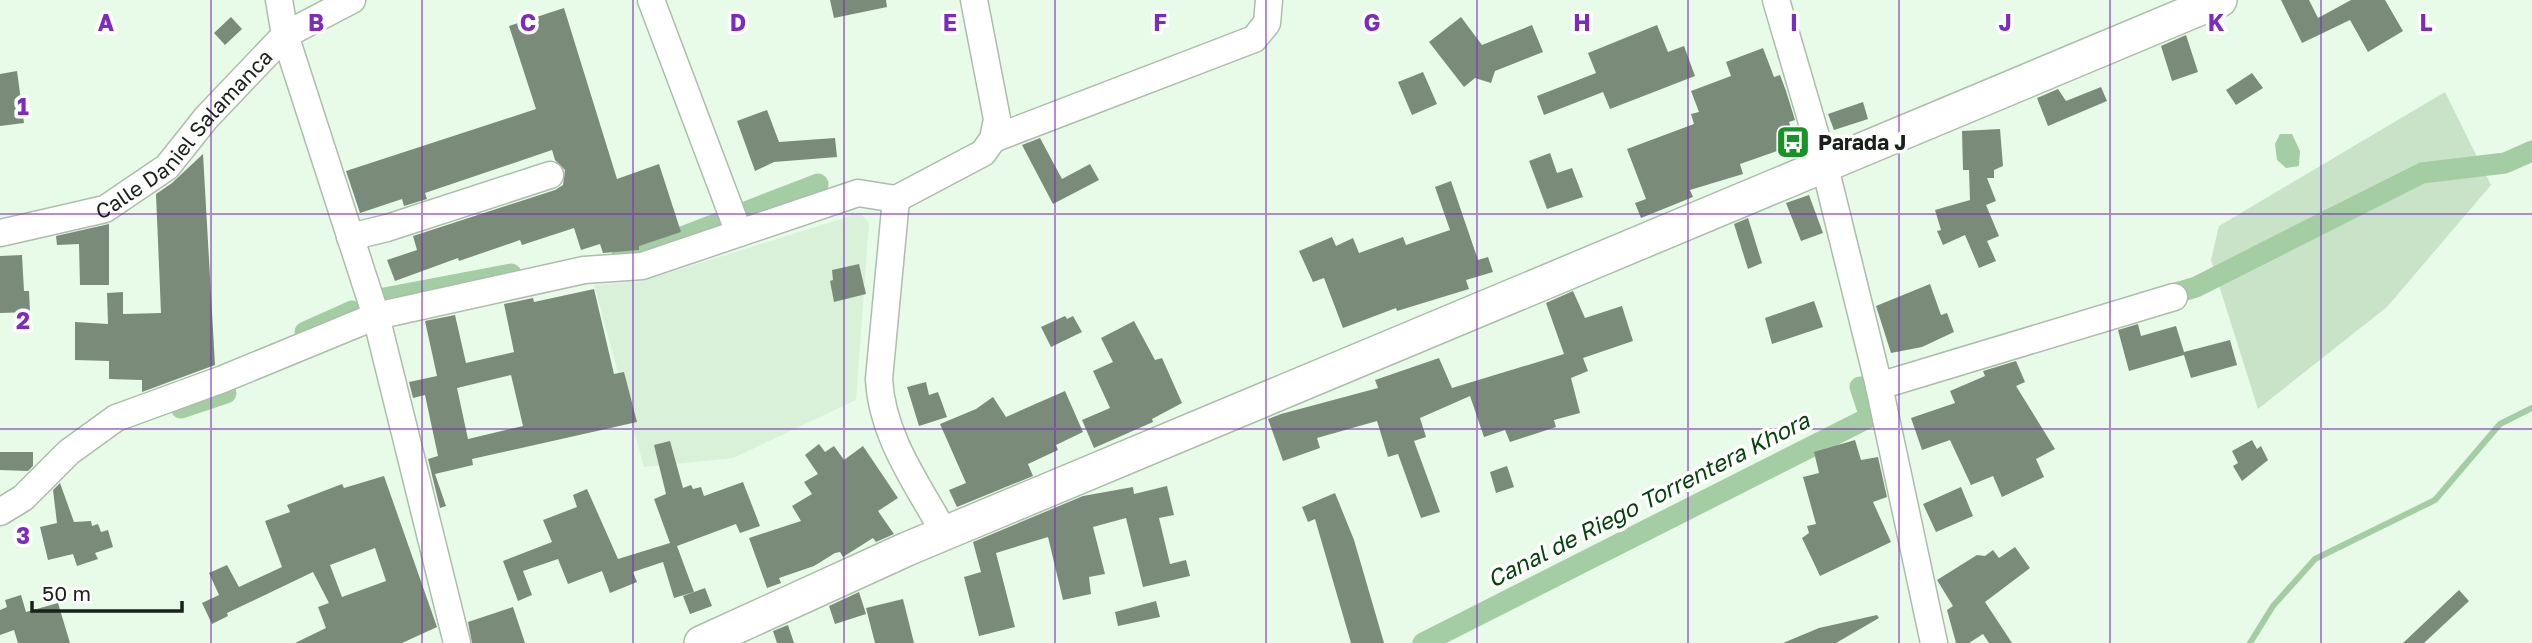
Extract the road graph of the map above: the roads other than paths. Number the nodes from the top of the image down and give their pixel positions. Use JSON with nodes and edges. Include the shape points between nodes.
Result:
{"nodes":[{"id":1,"x":279,"y":0,"type":"edge"},
{"id":2,"x":352,"y":0,"type":"edge"},
{"id":3,"x":651,"y":0,"type":"edge"},
{"id":4,"x":974,"y":0,"type":"edge"},
{"id":5,"x":1269,"y":0,"type":"edge"},
{"id":6,"x":1776,"y":0,"type":"edge"},
{"id":7,"x":2220,"y":0,"type":"edge"},
{"id":8,"x":2182,"y":7,"type":"edge"},
{"id":9,"x":285,"y":35,"type":"junction"},
{"id":10,"x":993,"y":139,"type":"junction"},
{"id":11,"x":1825,"y":167,"type":"junction"},
{"id":12,"x":550,"y":175,"type":"dead end"},
{"id":13,"x":896,"y":199,"type":"junction"},
{"id":14,"x":0,"y":233,"type":"edge"},
{"id":15,"x":739,"y":233,"type":"junction"},
{"id":16,"x":350,"y":237,"type":"junction"},
{"id":17,"x":2174,"y":297,"type":"dead end"},
{"id":18,"x":376,"y":316,"type":"junction"},
{"id":19,"x":1879,"y":386,"type":"junction"},
{"id":20,"x":0,"y":512,"type":"edge"},
{"id":21,"x":945,"y":534,"type":"junction"},
{"id":22,"x":457,"y":643,"type":"edge"},
{"id":23,"x":701,"y":643,"type":"edge"},
{"id":24,"x":1934,"y":643,"type":"edge"}],
"edges":[{"from":1,"to":9,"type":"street"},
{"from":2,"to":9,"type":"street","name":"Calle Daniel Salamanca"},
{"from":3,"to":15,"type":"street"},
{"from":4,"to":10,"type":"street","via":[[997,119]]},
{"from":5,"to":10,"type":"street","via":[[1267,23],[1254,39]]},
{"from":6,"to":11,"type":"street"},
{"from":7,"to":8,"type":"main road"},
{"from":8,"to":11,"type":"main road"},
{"from":9,"to":14,"type":"street","name":"Calle Daniel Salamanca","via":[[215,108],[167,167],[105,209]]},
{"from":9,"to":16,"type":"street"},
{"from":10,"to":13,"type":"street","via":[[983,153]]},
{"from":11,"to":19,"type":"street"},
{"from":11,"to":21,"type":"main road"},
{"from":12,"to":16,"type":"street"},
{"from":13,"to":15,"type":"street","via":[[858,193]]},
{"from":13,"to":21,"type":"street","via":[[880,407]]},
{"from":15,"to":18,"type":"street","via":[[642,267],[584,270]]},
{"from":16,"to":18,"type":"street"},
{"from":17,"to":19,"type":"street"},
{"from":18,"to":20,"type":"street","via":[[116,418],[69,452],[23,498]]},
{"from":18,"to":22,"type":"street"},
{"from":19,"to":24,"type":"street"},
{"from":21,"to":23,"type":"main road"}]}
